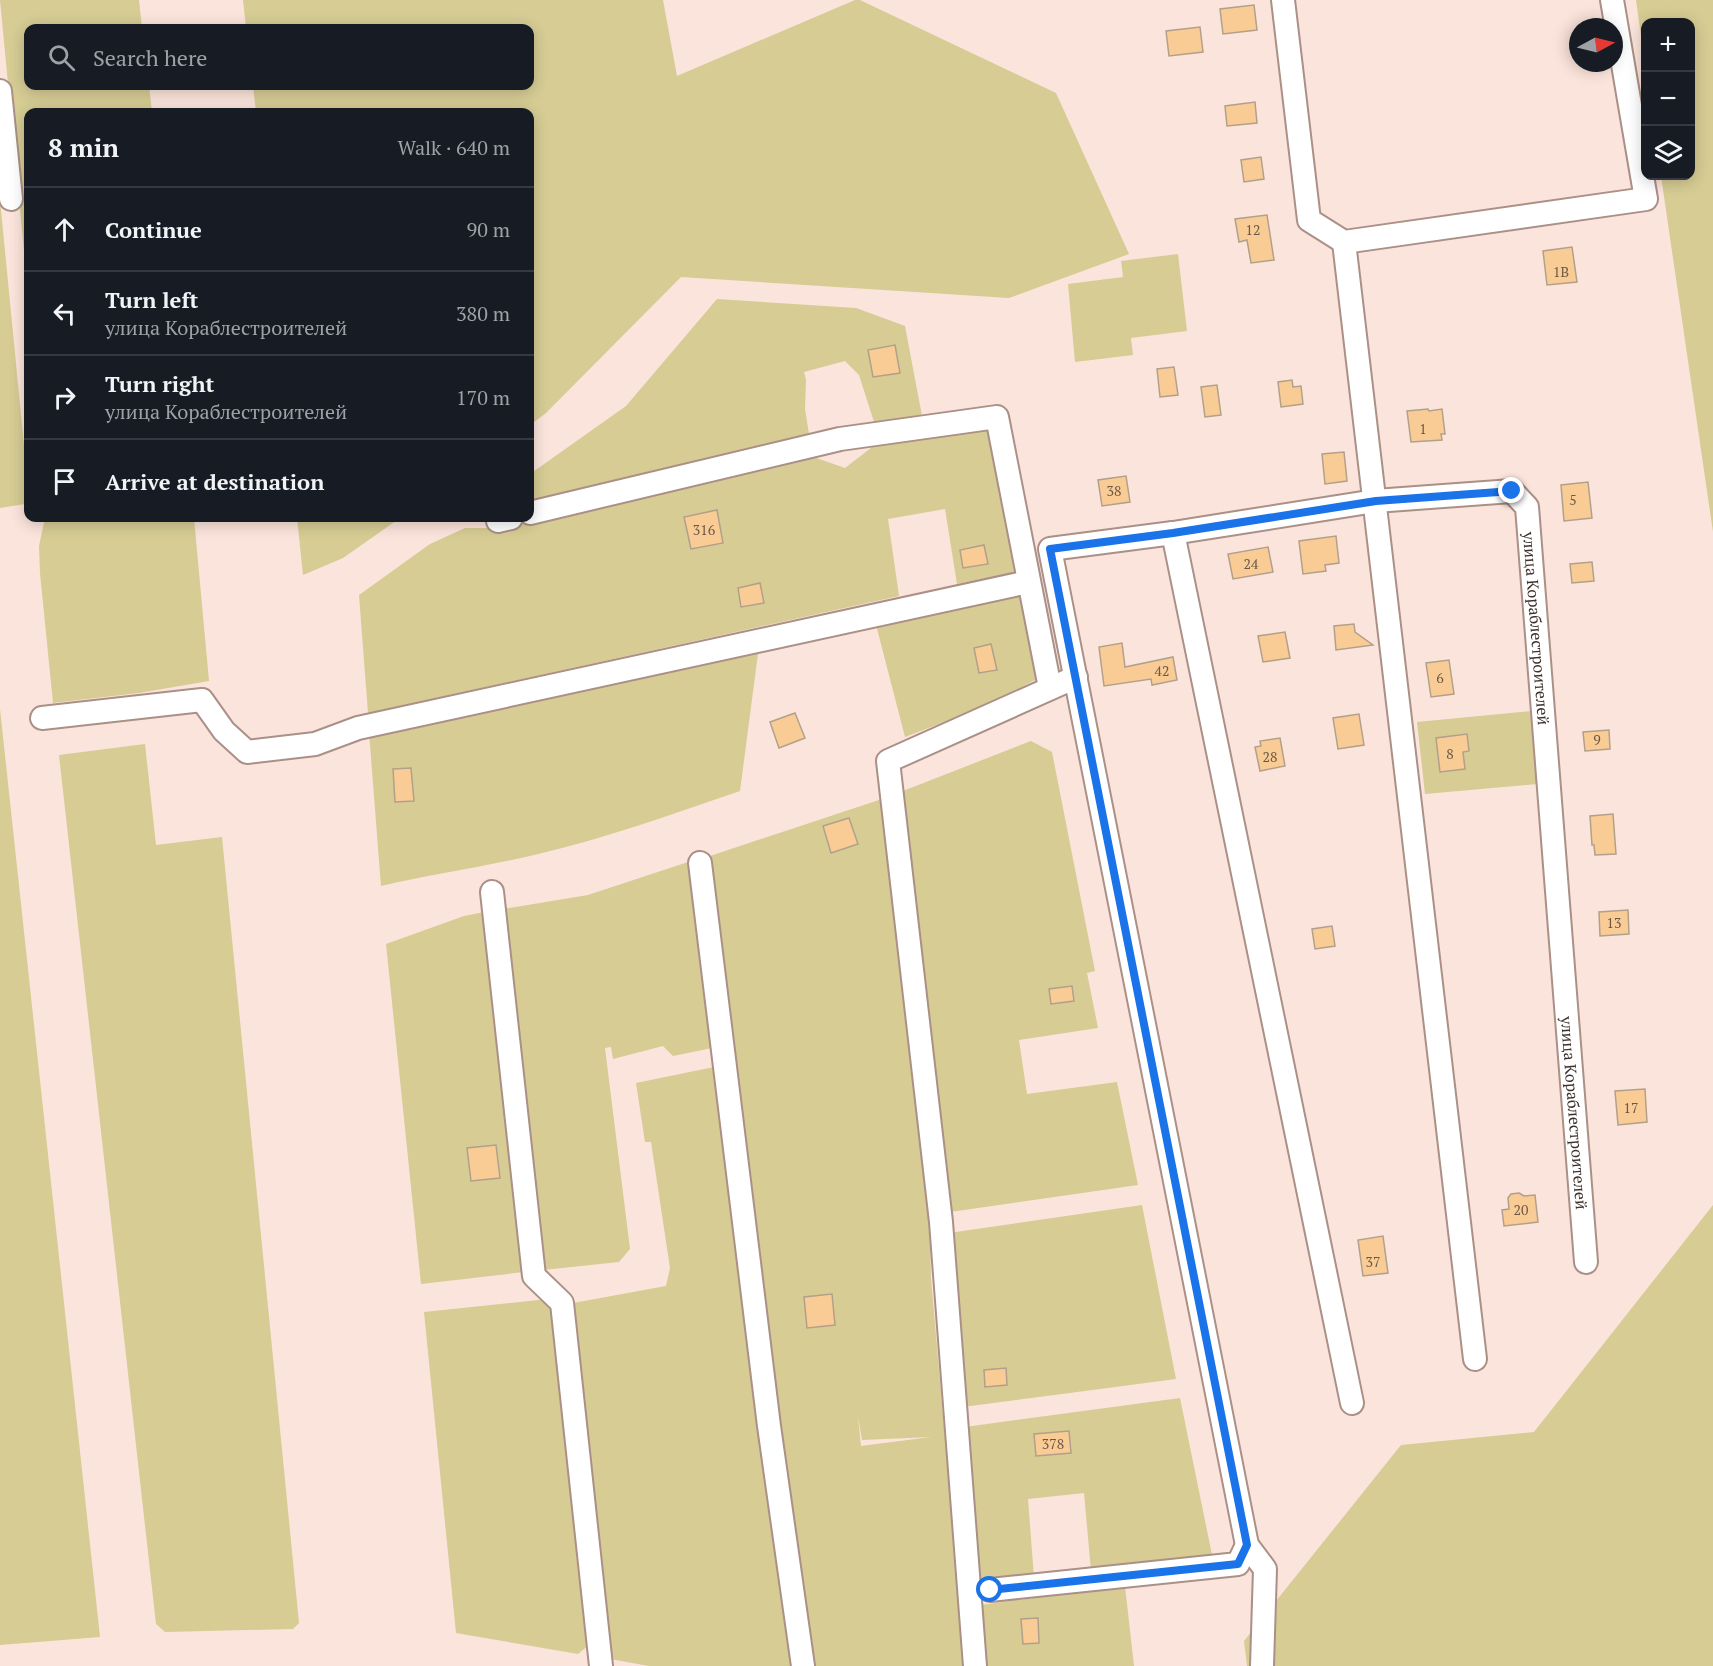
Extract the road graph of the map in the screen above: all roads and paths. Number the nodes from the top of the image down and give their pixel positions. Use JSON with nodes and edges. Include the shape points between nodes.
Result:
{"nodes":[{"id":1,"x":1283,"y":0,"type":"edge"},
{"id":2,"x":1612,"y":0,"type":"edge"},
{"id":3,"x":0,"y":92,"type":"edge"},
{"id":4,"x":11,"y":199,"type":"dead end"},
{"id":5,"x":1344,"y":242,"type":"junction"},
{"id":6,"x":1376,"y":501,"type":"junction"},
{"id":7,"x":534,"y":512,"type":"edge"},
{"id":8,"x":1173,"y":533,"type":"junction"},
{"id":9,"x":1028,"y":582,"type":"junction"},
{"id":10,"x":1076,"y":677,"type":"junction"},
{"id":11,"x":1050,"y":688,"type":"junction"},
{"id":12,"x":42,"y":718,"type":"dead end"},
{"id":13,"x":700,"y":863,"type":"dead end"},
{"id":14,"x":492,"y":892,"type":"dead end"},
{"id":15,"x":1586,"y":1262,"type":"dead end"},
{"id":16,"x":1475,"y":1359,"type":"dead end"},
{"id":17,"x":1352,"y":1403,"type":"dead end"},
{"id":18,"x":1247,"y":1545,"type":"junction"},
{"id":19,"x":990,"y":1590,"type":"dead end"},
{"id":20,"x":601,"y":1666,"type":"edge"},
{"id":21,"x":803,"y":1666,"type":"edge"},
{"id":22,"x":975,"y":1666,"type":"edge"},
{"id":23,"x":1262,"y":1666,"type":"edge"}],
"edges":[{"from":1,"to":5,"type":"street","via":[[1309,220]]},
{"from":2,"to":5,"type":"street","via":[[1646,199]]},
{"from":3,"to":4,"type":"street"},
{"from":5,"to":6,"type":"street"},
{"from":6,"to":8,"type":"street","name":"улица Кораблестроителей"},
{"from":6,"to":15,"type":"street","name":"улица Кораблестроителей","via":[[1512,491],[1527,507]]},
{"from":6,"to":16,"type":"street"},
{"from":7,"to":9,"type":"street","via":[[840,439],[997,417]]},
{"from":8,"to":10,"type":"street","name":"улица Кораблестроителей","via":[[1050,549]]},
{"from":8,"to":17,"type":"street"},
{"from":9,"to":11,"type":"street"},
{"from":9,"to":12,"type":"street","via":[[358,728],[315,744],[247,752],[224,731],[202,700]]},
{"from":10,"to":11,"type":"street"},
{"from":10,"to":18,"type":"street","name":"улица Кораблестроителей"},
{"from":11,"to":22,"type":"street","via":[[888,761],[941,1222]]},
{"from":13,"to":21,"type":"street","via":[[769,1426]]},
{"from":14,"to":20,"type":"street","via":[[534,1276],[562,1303]]},
{"from":18,"to":19,"type":"street","via":[[1238,1564]]},
{"from":18,"to":23,"type":"street","name":"улица Кораблестроителей","via":[[1265,1569]]}]}
